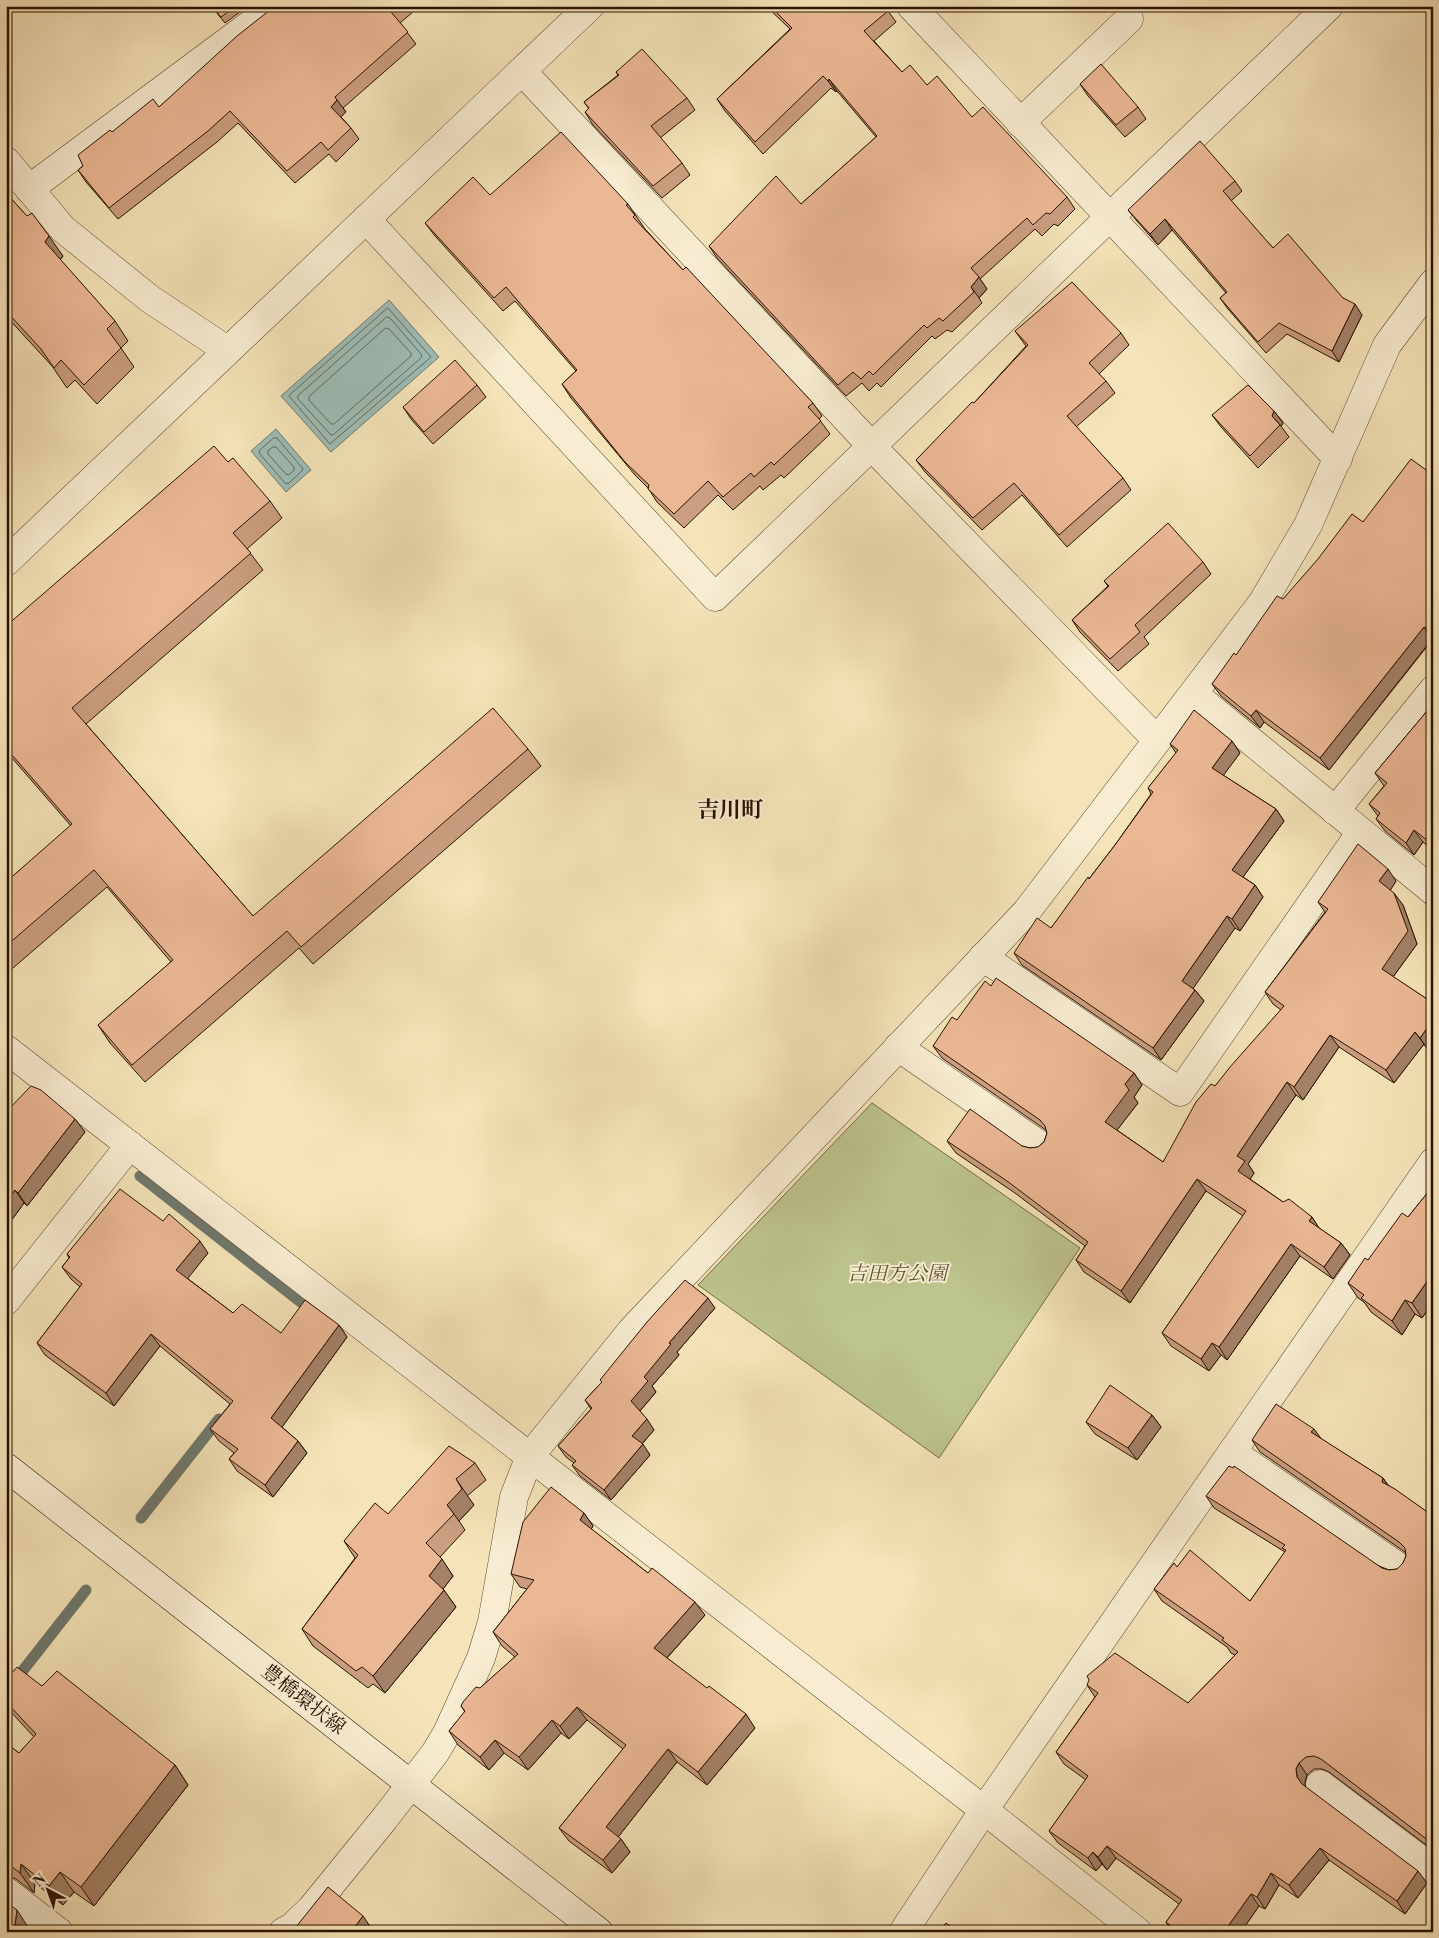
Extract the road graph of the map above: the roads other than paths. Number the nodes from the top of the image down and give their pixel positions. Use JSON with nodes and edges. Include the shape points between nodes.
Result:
{"nodes":[{"id":1,"x":275,"y":6,"type":"edge"},
{"id":2,"x":590,"y":6,"type":"edge"},
{"id":3,"x":910,"y":6,"type":"edge"},
{"id":4,"x":1329,"y":6,"type":"edge"},
{"id":5,"x":1129,"y":19,"type":"dead end"},
{"id":6,"x":522,"y":71,"type":"junction"},
{"id":7,"x":1020,"y":123,"type":"junction"},
{"id":8,"x":6,"y":161,"type":"edge"},
{"id":9,"x":29,"y":190,"type":"junction"},
{"id":10,"x":1109,"y":218,"type":"junction"},
{"id":11,"x":366,"y":219,"type":"junction"},
{"id":12,"x":1433,"y":283,"type":"edge"},
{"id":13,"x":227,"y":350,"type":"junction"},
{"id":14,"x":871,"y":446,"type":"junction"},
{"id":15,"x":1338,"y":459,"type":"junction"},
{"id":16,"x":6,"y":562,"type":"edge"},
{"id":17,"x":1433,"y":690,"type":"edge"},
{"id":18,"x":1194,"y":694,"type":"junction"},
{"id":19,"x":1157,"y":740,"type":"junction"},
{"id":20,"x":1335,"y":811,"type":"junction"},
{"id":21,"x":1361,"y":832,"type":"junction"},
{"id":22,"x":1433,"y":891,"type":"edge"},
{"id":23,"x":983,"y":957,"type":"junction"},
{"id":24,"x":898,"y":1047,"type":"junction"},
{"id":25,"x":6,"y":1049,"type":"edge"},
{"id":26,"x":130,"y":1145,"type":"junction"},
{"id":27,"x":1040,"y":1145,"type":"edge"},
{"id":28,"x":1433,"y":1162,"type":"edge"},
{"id":29,"x":6,"y":1301,"type":"edge"},
{"id":30,"x":1232,"y":1452,"type":"junction"},
{"id":31,"x":530,"y":1456,"type":"junction"},
{"id":32,"x":6,"y":1467,"type":"edge"},
{"id":33,"x":1399,"y":1567,"type":"edge"},
{"id":34,"x":411,"y":1784,"type":"junction"},
{"id":35,"x":1320,"y":1784,"type":"dead end"},
{"id":36,"x":984,"y":1810,"type":"junction"},
{"id":37,"x":1433,"y":1869,"type":"edge"},
{"id":38,"x":6,"y":1891,"type":"edge"},
{"id":39,"x":59,"y":1932,"type":"edge"},
{"id":40,"x":283,"y":1932,"type":"edge"},
{"id":41,"x":599,"y":1932,"type":"edge"},
{"id":42,"x":903,"y":1932,"type":"edge"},
{"id":43,"x":1138,"y":1932,"type":"edge"}],
"edges":[{"from":1,"to":9,"type":"street"},
{"from":2,"to":6,"type":"street"},
{"from":3,"to":7,"type":"street"},
{"from":4,"to":10,"type":"street"},
{"from":5,"to":7,"type":"street"},
{"from":6,"to":11,"type":"street"},
{"from":6,"to":14,"type":"street"},
{"from":7,"to":10,"type":"street"},
{"from":8,"to":9,"type":"street"},
{"from":9,"to":13,"type":"street","via":[[63,229],[150,299]]},
{"from":10,"to":14,"type":"street"},
{"from":10,"to":15,"type":"street"},
{"from":11,"to":13,"type":"street"},
{"from":11,"to":14,"type":"street","via":[[715,597]]},
{"from":12,"to":15,"type":"street","via":[[1387,345]]},
{"from":13,"to":16,"type":"street"},
{"from":14,"to":19,"type":"street"},
{"from":15,"to":18,"type":"street","via":[[1308,525],[1262,603]]},
{"from":17,"to":20,"type":"street"},
{"from":18,"to":19,"type":"street"},
{"from":18,"to":20,"type":"street"},
{"from":19,"to":23,"type":"street","via":[[1027,911]]},
{"from":20,"to":21,"type":"street"},
{"from":21,"to":22,"type":"street"},
{"from":21,"to":23,"type":"street","via":[[1180,1092]]},
{"from":23,"to":24,"type":"street"},
{"from":24,"to":27,"type":"street"},
{"from":24,"to":31,"type":"street","via":[[631,1331]]},
{"from":25,"to":26,"type":"street"},
{"from":26,"to":29,"type":"street"},
{"from":26,"to":31,"type":"street"},
{"from":28,"to":30,"type":"street"},
{"from":30,"to":33,"type":"street"},
{"from":30,"to":36,"type":"street"},
{"from":31,"to":34,"type":"street","via":[[514,1497],[492,1622],[481,1658],[447,1733]]},
{"from":31,"to":36,"type":"street"},
{"from":32,"to":34,"type":"street","name":"豊橋環状線"},
{"from":34,"to":40,"type":"street","via":[[311,1910]]},
{"from":34,"to":41,"type":"street","name":"豊橋環状線"},
{"from":35,"to":37,"type":"street"},
{"from":36,"to":42,"type":"street"},
{"from":36,"to":43,"type":"street"},
{"from":38,"to":39,"type":"street"}]}
